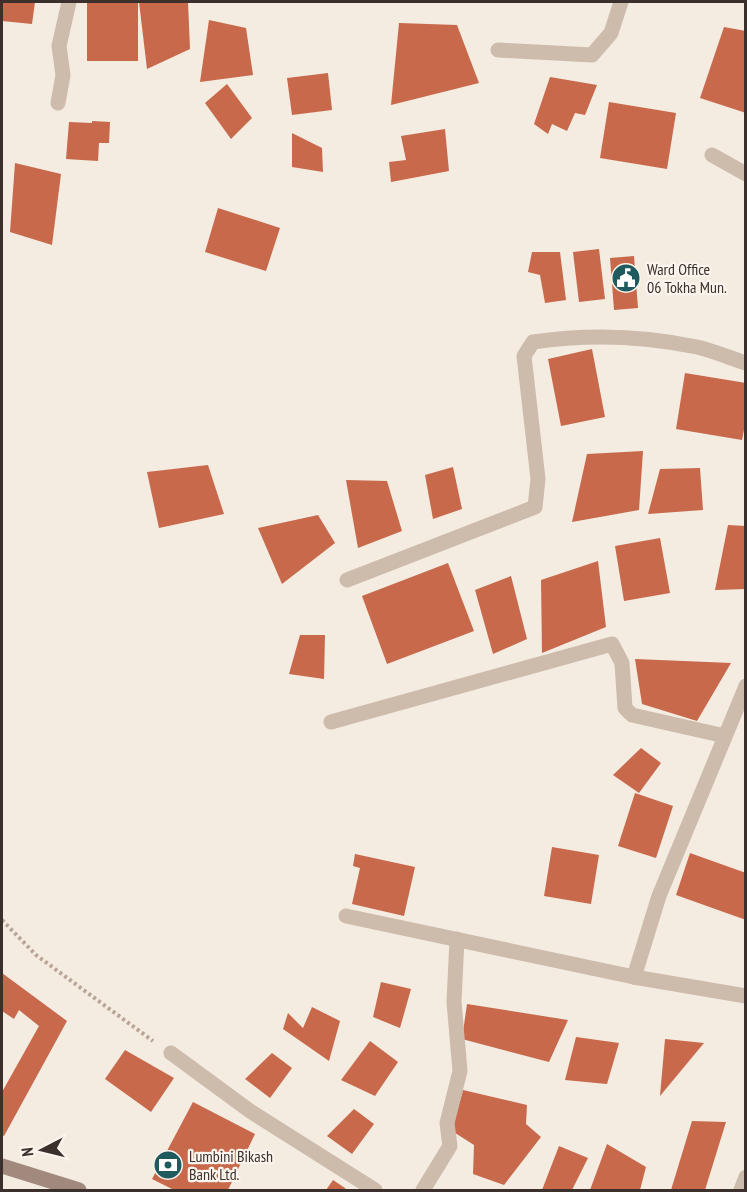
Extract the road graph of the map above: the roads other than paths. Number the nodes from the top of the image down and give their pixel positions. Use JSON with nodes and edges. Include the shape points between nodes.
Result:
{"nodes":[{"id":1,"x":69,"y":2,"type":"edge"},
{"id":2,"x":621,"y":2,"type":"edge"},
{"id":3,"x":498,"y":50,"type":"dead end"},
{"id":4,"x":58,"y":103,"type":"dead end"},
{"id":5,"x":712,"y":155,"type":"dead end"},
{"id":6,"x":746,"y":174,"type":"edge"},
{"id":7,"x":746,"y":363,"type":"edge"},
{"id":8,"x":347,"y":580,"type":"dead end"},
{"id":9,"x":746,"y":686,"type":"edge"},
{"id":10,"x":331,"y":722,"type":"dead end"},
{"id":11,"x":724,"y":735,"type":"junction"},
{"id":12,"x":346,"y":916,"type":"dead end"},
{"id":13,"x":457,"y":939,"type":"junction"},
{"id":14,"x":634,"y":977,"type":"junction"},
{"id":15,"x":746,"y":996,"type":"edge"},
{"id":16,"x":171,"y":1053,"type":"road end"},
{"id":17,"x":2,"y":1166,"type":"edge"},
{"id":18,"x":746,"y":1177,"type":"edge"},
{"id":19,"x":79,"y":1191,"type":"edge"},
{"id":20,"x":375,"y":1191,"type":"edge"},
{"id":21,"x":423,"y":1191,"type":"edge"},
{"id":22,"x":741,"y":1191,"type":"edge"}],
"edges":[{"from":1,"to":4,"type":"street","via":[[59,46],[63,75]]},
{"from":2,"to":3,"type":"street","via":[[611,33],[592,55]]},
{"from":5,"to":6,"type":"street"},
{"from":7,"to":8,"type":"street","via":[[700,347],[649,339],[556,338],[533,342],[524,356],[538,479],[535,507]]},
{"from":9,"to":11,"type":"street"},
{"from":10,"to":11,"type":"street","via":[[612,644],[622,663],[625,708],[632,715]]},
{"from":11,"to":14,"type":"street","via":[[659,896]]},
{"from":12,"to":13,"type":"street"},
{"from":13,"to":14,"type":"street"},
{"from":13,"to":21,"type":"street","via":[[454,1002],[460,1071],[447,1123],[450,1146]]},
{"from":14,"to":15,"type":"street"},
{"from":16,"to":20,"type":"street","via":[[250,1111]]},
{"from":17,"to":19,"type":"main road"},
{"from":18,"to":22,"type":"street"}]}
